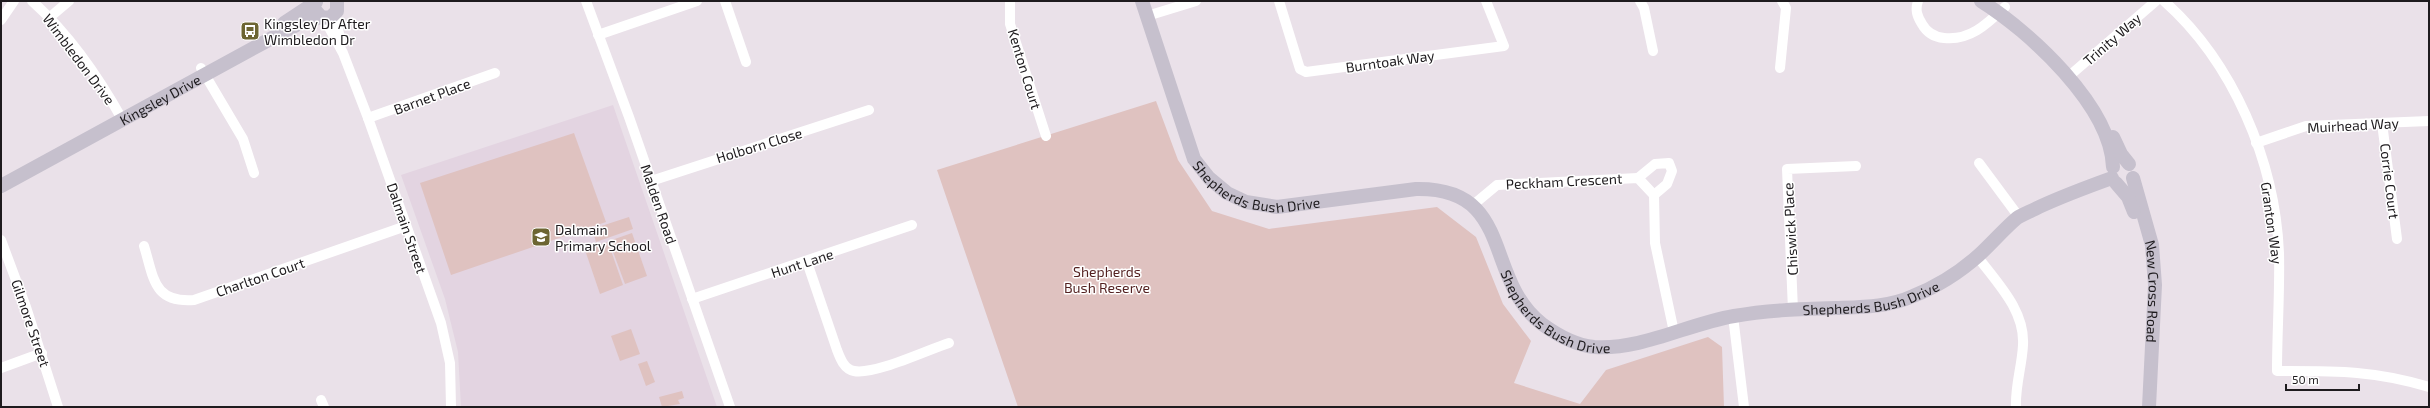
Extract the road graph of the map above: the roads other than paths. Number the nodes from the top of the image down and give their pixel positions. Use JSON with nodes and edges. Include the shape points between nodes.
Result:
{"nodes":[{"id":1,"x":14,"y":1,"type":"edge"},
{"id":2,"x":32,"y":1,"type":"edge"},
{"id":3,"x":69,"y":1,"type":"edge"},
{"id":4,"x":348,"y":1,"type":"edge"},
{"id":5,"x":586,"y":1,"type":"edge"},
{"id":6,"x":697,"y":1,"type":"edge"},
{"id":7,"x":724,"y":1,"type":"edge"},
{"id":8,"x":1010,"y":1,"type":"edge"},
{"id":9,"x":1142,"y":1,"type":"edge"},
{"id":10,"x":1196,"y":1,"type":"edge"},
{"id":11,"x":1279,"y":1,"type":"edge"},
{"id":12,"x":1486,"y":1,"type":"edge"},
{"id":13,"x":1640,"y":1,"type":"edge"},
{"id":14,"x":1782,"y":1,"type":"edge"},
{"id":15,"x":1918,"y":1,"type":"edge"},
{"id":16,"x":1981,"y":1,"type":"edge"},
{"id":17,"x":2156,"y":1,"type":"edge"},
{"id":18,"x":2164,"y":1,"type":"edge"},
{"id":19,"x":316,"y":2,"type":"edge"},
{"id":20,"x":2000,"y":7,"type":"edge"},
{"id":21,"x":331,"y":12,"type":"edge"},
{"id":22,"x":1147,"y":16,"type":"junction"},
{"id":23,"x":50,"y":17,"type":"junction"},
{"id":24,"x":1,"y":20,"type":"edge"},
{"id":25,"x":598,"y":35,"type":"junction"},
{"id":26,"x":1653,"y":51,"type":"dead end"},
{"id":27,"x":746,"y":62,"type":"dead end"},
{"id":28,"x":1780,"y":68,"type":"dead end"},
{"id":29,"x":203,"y":71,"type":"junction"},
{"id":30,"x":495,"y":73,"type":"dead end"},
{"id":31,"x":2072,"y":75,"type":"junction"},
{"id":32,"x":869,"y":110,"type":"dead end"},
{"id":33,"x":120,"y":115,"type":"junction"},
{"id":34,"x":368,"y":118,"type":"junction"},
{"id":35,"x":2429,"y":122,"type":"edge"},
{"id":36,"x":2382,"y":123,"type":"junction"},
{"id":37,"x":1046,"y":136,"type":"dead end"},
{"id":38,"x":2256,"y":142,"type":"junction"},
{"id":39,"x":1979,"y":163,"type":"dead end"},
{"id":40,"x":2129,"y":164,"type":"junction"},
{"id":41,"x":1856,"y":166,"type":"dead end"},
{"id":42,"x":254,"y":173,"type":"dead end"},
{"id":43,"x":1,"y":176,"type":"edge"},
{"id":44,"x":2113,"y":176,"type":"junction"},
{"id":45,"x":1638,"y":178,"type":"junction"},
{"id":46,"x":2134,"y":178,"type":"junction"},
{"id":47,"x":651,"y":181,"type":"junction"},
{"id":48,"x":1,"y":186,"type":"edge"},
{"id":49,"x":1654,"y":196,"type":"junction"},
{"id":50,"x":1473,"y":205,"type":"junction"},
{"id":51,"x":2019,"y":217,"type":"junction"},
{"id":52,"x":912,"y":225,"type":"dead end"},
{"id":53,"x":406,"y":226,"type":"junction"},
{"id":54,"x":2397,"y":239,"type":"dead end"},
{"id":55,"x":1,"y":240,"type":"edge"},
{"id":56,"x":144,"y":246,"type":"dead end"},
{"id":57,"x":1977,"y":256,"type":"junction"},
{"id":58,"x":807,"y":262,"type":"junction"},
{"id":59,"x":692,"y":298,"type":"junction"},
{"id":60,"x":1794,"y":310,"type":"junction"},
{"id":61,"x":1733,"y":316,"type":"junction"},
{"id":62,"x":1674,"y":332,"type":"junction"},
{"id":63,"x":949,"y":343,"type":"dead end"},
{"id":64,"x":42,"y":353,"type":"junction"},
{"id":65,"x":1,"y":368,"type":"edge"},
{"id":66,"x":2429,"y":387,"type":"edge"},
{"id":67,"x":58,"y":407,"type":"edge"},
{"id":68,"x":451,"y":407,"type":"edge"},
{"id":69,"x":730,"y":407,"type":"edge"},
{"id":70,"x":1744,"y":407,"type":"edge"},
{"id":71,"x":2016,"y":407,"type":"edge"},
{"id":72,"x":2140,"y":407,"type":"edge"},
{"id":73,"x":2149,"y":407,"type":"edge"}],
"edges":[{"from":1,"to":24,"type":"street"},
{"from":2,"to":23,"type":"street","name":"Wimbledon Drive"},
{"from":3,"to":23,"type":"street"},
{"from":4,"to":21,"type":"street","name":"Kingsley Drive"},
{"from":5,"to":25,"type":"street","name":"Malden Road"},
{"from":6,"to":25,"type":"street"},
{"from":7,"to":27,"type":"street"},
{"from":8,"to":37,"type":"street","name":"Kenton Court","via":[[1010,24]]},
{"from":9,"to":22,"type":"street","name":"Shepherds Bush Drive"},
{"from":10,"to":22,"type":"street"},
{"from":11,"to":12,"type":"street","name":"Burntoak Way","via":[[1296,59],[1300,69],[1306,72],[1504,46]]},
{"from":13,"to":26,"type":"street","via":[[1644,8]]},
{"from":14,"to":28,"type":"street","via":[[1786,8]]},
{"from":15,"to":20,"type":"street","via":[[1918,19],[1926,32],[1937,37],[1954,39],[1969,36],[1986,25]]},
{"from":16,"to":20,"type":"street","name":"New Cross Road"},
{"from":17,"to":31,"type":"street","name":"Trinity Way"},
{"from":18,"to":38,"type":"street","name":"Granton Way","via":[[2186,21],[2218,62],[2234,87]]},
{"from":19,"to":21,"type":"street","via":[[316,12]]},
{"from":19,"to":29,"type":"street","name":"Kingsley Drive","via":[[294,18]]},
{"from":20,"to":31,"type":"street","name":"New Cross Road","via":[[2040,35]]},
{"from":21,"to":29,"type":"street","name":"Kingsley Drive","via":[[294,26]]},
{"from":21,"to":34,"type":"street","name":"Dalmain Street","via":[[343,53]]},
{"from":22,"to":50,"type":"street","name":"Shepherds Bush Drive","via":[[1194,159],[1209,178],[1227,193],[1246,202],[1277,207],[1436,188],[1448,191]]},
{"from":23,"to":33,"type":"street","name":"Wimbledon Drive","via":[[90,69]]},
{"from":25,"to":47,"type":"street","name":"Malden Road"},
{"from":29,"to":33,"type":"street","name":"Kingsley Drive"},
{"from":29,"to":42,"type":"street","via":[[243,139]]},
{"from":30,"to":34,"type":"street","name":"Barnet Place"},
{"from":31,"to":40,"type":"street","name":"New Cross Road","via":[[2102,114],[2121,154]]},
{"from":31,"to":44,"type":"street","name":"New Cross Road","via":[[2102,128],[2112,158]]},
{"from":32,"to":47,"type":"street","name":"Holborn Close"},
{"from":33,"to":43,"type":"street","name":"Kingsley Drive"},
{"from":33,"to":48,"type":"street","name":"Kingsley Drive"},
{"from":34,"to":53,"type":"street","name":"Dalmain Street"},
{"from":35,"to":36,"type":"street","name":"Muirhead Way"},
{"from":36,"to":38,"type":"street","name":"Muirhead Way","via":[[2306,126]]},
{"from":36,"to":54,"type":"street","name":"Corrie Court"},
{"from":38,"to":66,"type":"street","name":"Granton Way","via":[[2270,188],[2279,252],[2277,371],[2351,371],[2400,378]]},
{"from":39,"to":51,"type":"street"},
{"from":40,"to":44,"type":"street","via":[[2119,162]]},
{"from":40,"to":46,"type":"street","via":[[2134,170]]},
{"from":41,"to":60,"type":"street","name":"Chiswick Place","via":[[1787,169]]},
{"from":44,"to":46,"type":"street","via":[[2126,185]]},
{"from":44,"to":51,"type":"street","name":"Shepherds Bush Drive"},
{"from":44,"to":72,"type":"street","name":"New Cross Road","via":[[2128,196],[2143,246],[2146,322]]},
{"from":45,"to":49,"type":"street","name":"Peckham Crescent"},
{"from":45,"to":49,"type":"street","name":"Peckham Crescent","via":[[1655,164],[1669,163],[1672,172],[1667,184]]},
{"from":45,"to":50,"type":"street","name":"Peckham Crescent","via":[[1497,185]]},
{"from":46,"to":73,"type":"street","name":"New Cross Road","via":[[2152,245],[2155,285]]},
{"from":47,"to":59,"type":"street","name":"Malden Road"},
{"from":49,"to":62,"type":"street","via":[[1655,243]]},
{"from":50,"to":62,"type":"street","name":"Shepherds Bush Drive","via":[[1489,226],[1509,281],[1517,295],[1527,310],[1552,330],[1575,342],[1592,346],[1634,344]]},
{"from":51,"to":57,"type":"street","name":"Shepherds Bush Drive"},
{"from":52,"to":58,"type":"street","name":"Hunt Lane"},
{"from":53,"to":56,"type":"street","name":"Charlton Court","via":[[194,300],[177,301],[166,296],[156,285]]},
{"from":53,"to":68,"type":"street","name":"Dalmain Street","via":[[441,323],[450,363]]},
{"from":55,"to":64,"type":"street","name":"Gilmore Street"},
{"from":57,"to":60,"type":"street","name":"Shepherds Bush Drive","via":[[1938,284],[1911,297],[1884,305]]},
{"from":57,"to":71,"type":"street","via":[[2011,302],[2020,321],[2023,344]]},
{"from":58,"to":59,"type":"street","name":"Hunt Lane"},
{"from":58,"to":63,"type":"street","via":[[837,350],[843,364],[853,371],[874,370]]},
{"from":59,"to":69,"type":"street","name":"Malden Road"},
{"from":60,"to":61,"type":"street","name":"Shepherds Bush Drive"},
{"from":61,"to":62,"type":"street","name":"Shepherds Bush Drive","via":[[1703,322]]},
{"from":61,"to":70,"type":"street"},
{"from":64,"to":65,"type":"street"},
{"from":64,"to":67,"type":"street","name":"Gilmore Street"}]}
